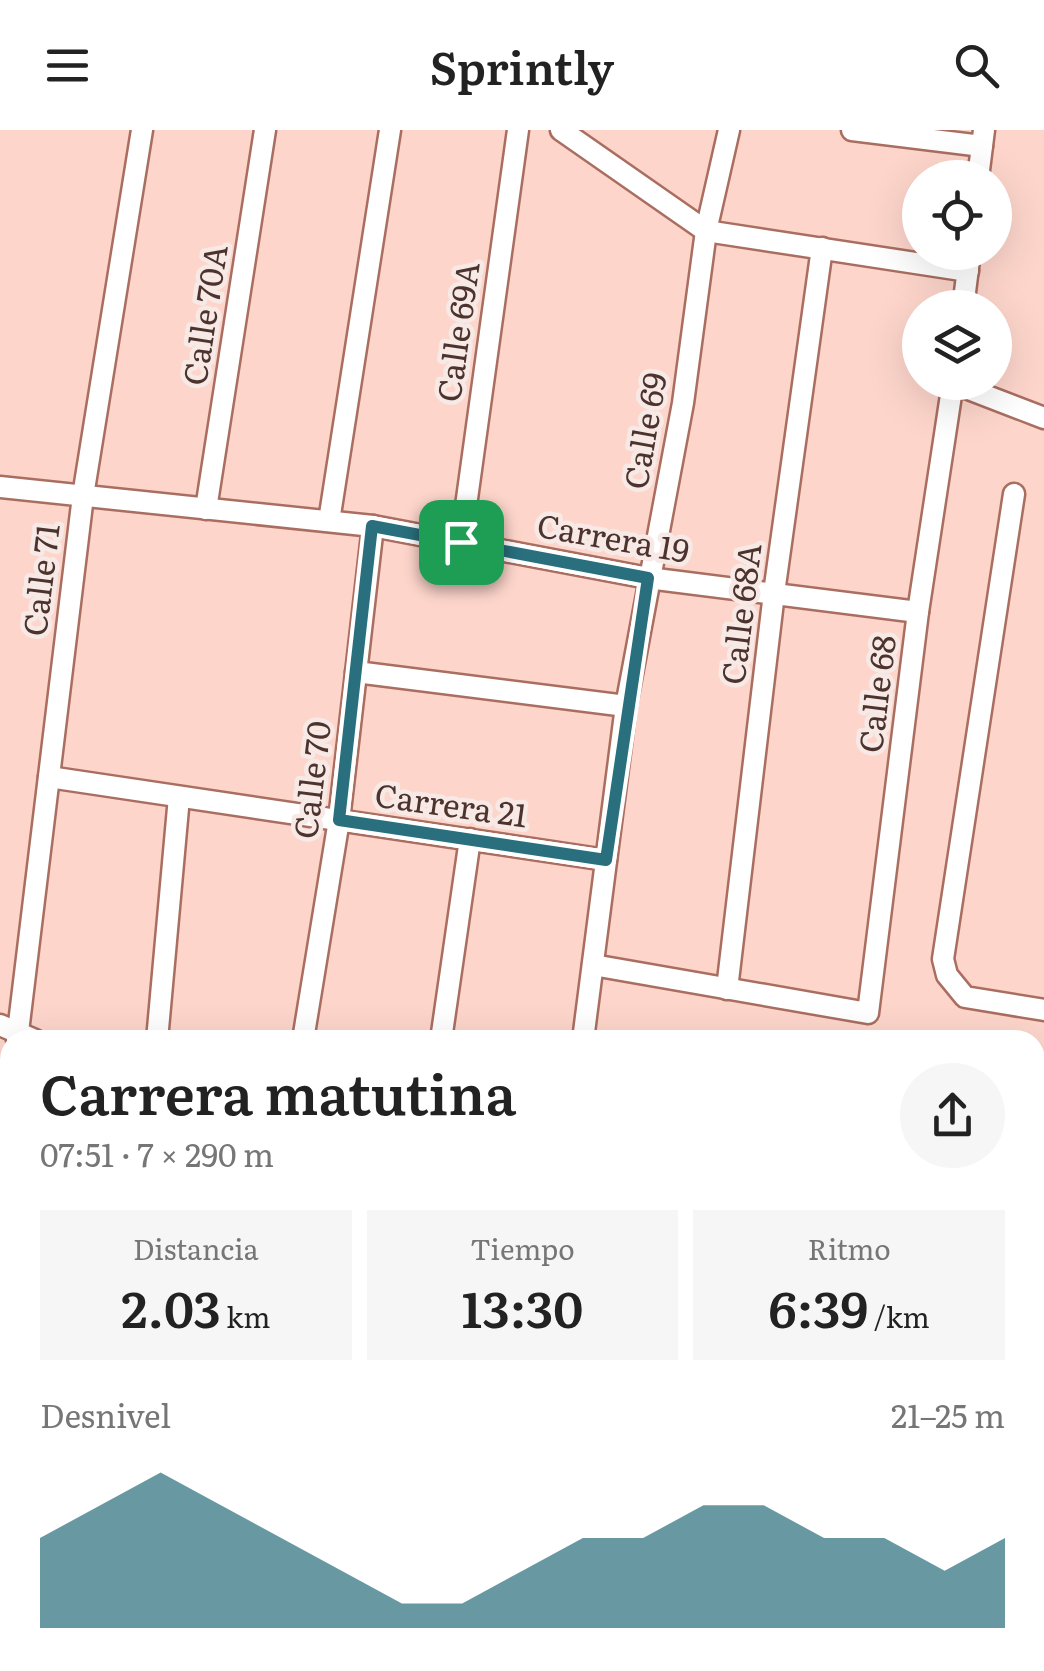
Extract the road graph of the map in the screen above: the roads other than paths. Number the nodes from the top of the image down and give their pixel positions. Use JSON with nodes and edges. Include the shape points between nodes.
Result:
{"nodes":[{"id":1,"x":142,"y":130,"type":"edge"},
{"id":2,"x":265,"y":130,"type":"edge"},
{"id":3,"x":390,"y":130,"type":"edge"},
{"id":4,"x":518,"y":130,"type":"edge"},
{"id":5,"x":561,"y":130,"type":"edge"},
{"id":6,"x":730,"y":130,"type":"edge"},
{"id":7,"x":852,"y":130,"type":"edge"},
{"id":8,"x":983,"y":138,"type":"edge"},
{"id":9,"x":706,"y":231,"type":"junction"},
{"id":10,"x":822,"y":248,"type":"junction"},
{"id":11,"x":902,"y":256,"type":"edge"},
{"id":12,"x":950,"y":400,"type":"edge"},
{"id":13,"x":997,"y":400,"type":"edge"},
{"id":14,"x":1044,"y":418,"type":"edge"},
{"id":15,"x":0,"y":486,"type":"edge"},
{"id":16,"x":1014,"y":494,"type":"dead end"},
{"id":17,"x":82,"y":496,"type":"junction"},
{"id":18,"x":206,"y":508,"type":"junction"},
{"id":19,"x":329,"y":522,"type":"junction"},
{"id":20,"x":372,"y":526,"type":"junction"},
{"id":21,"x":461,"y":542,"type":"junction"},
{"id":22,"x":648,"y":578,"type":"junction"},
{"id":23,"x":774,"y":592,"type":"junction"},
{"id":24,"x":918,"y":612,"type":"junction"},
{"id":25,"x":356,"y":672,"type":"junction"},
{"id":26,"x":626,"y":706,"type":"junction"},
{"id":27,"x":48,"y":777,"type":"junction"},
{"id":28,"x":179,"y":797,"type":"junction"},
{"id":29,"x":339,"y":820,"type":"junction"},
{"id":30,"x":470,"y":840,"type":"junction"},
{"id":31,"x":606,"y":860,"type":"junction"},
{"id":32,"x":592,"y":965,"type":"junction"},
{"id":33,"x":727,"y":989,"type":"junction"},
{"id":34,"x":1044,"y":1010,"type":"edge"},
{"id":35,"x":17,"y":1030,"type":"edge"},
{"id":36,"x":158,"y":1030,"type":"edge"},
{"id":37,"x":305,"y":1030,"type":"edge"},
{"id":38,"x":442,"y":1030,"type":"edge"},
{"id":39,"x":584,"y":1030,"type":"edge"}],
"edges":[{"from":1,"to":17,"type":"street","name":"Calle 71"},
{"from":2,"to":18,"type":"street","name":"Calle 70A"},
{"from":3,"to":19,"type":"street"},
{"from":4,"to":21,"type":"street","name":"Calle 69A"},
{"from":5,"to":9,"type":"street"},
{"from":6,"to":9,"type":"street","name":"Calle 69"},
{"from":7,"to":8,"type":"street"},
{"from":9,"to":10,"type":"street"},
{"from":9,"to":22,"type":"street","name":"Calle 69","via":[[683,403]]},
{"from":10,"to":11,"type":"street"},
{"from":10,"to":23,"type":"street","name":"Calle 68A"},
{"from":12,"to":24,"type":"street","name":"Calle 68"},
{"from":13,"to":14,"type":"street"},
{"from":15,"to":17,"type":"street","name":"Carrera 19"},
{"from":16,"to":34,"type":"street","via":[[943,959],[965,997]]},
{"from":17,"to":18,"type":"street","name":"Carrera 19"},
{"from":17,"to":27,"type":"street","name":"Calle 71"},
{"from":18,"to":19,"type":"street","name":"Carrera 19"},
{"from":19,"to":20,"type":"street","name":"Carrera 19"},
{"from":20,"to":21,"type":"street","name":"Carrera 19"},
{"from":20,"to":25,"type":"street","name":"Calle 70"},
{"from":21,"to":22,"type":"street","name":"Carrera 19"},
{"from":22,"to":23,"type":"street","name":"Carrera 19"},
{"from":22,"to":26,"type":"street","name":"Calle 69"},
{"from":23,"to":24,"type":"street","name":"Carrera 19"},
{"from":23,"to":33,"type":"street","name":"Calle 68A"},
{"from":24,"to":33,"type":"street","name":"Calle 68","via":[[868,1013]]},
{"from":25,"to":26,"type":"street"},
{"from":25,"to":29,"type":"street","name":"Calle 70"},
{"from":26,"to":31,"type":"street","name":"Calle 69"},
{"from":27,"to":28,"type":"street","name":"Carrera 21"},
{"from":27,"to":35,"type":"street","name":"Calle 71"},
{"from":28,"to":29,"type":"street","name":"Carrera 21"},
{"from":28,"to":36,"type":"street"},
{"from":29,"to":30,"type":"street","name":"Carrera 21"},
{"from":29,"to":37,"type":"street","name":"Calle 70"},
{"from":30,"to":31,"type":"street","name":"Carrera 21"},
{"from":30,"to":38,"type":"street"},
{"from":31,"to":32,"type":"street","name":"Calle 69"},
{"from":32,"to":33,"type":"street"},
{"from":32,"to":39,"type":"street","name":"Calle 69"}]}
